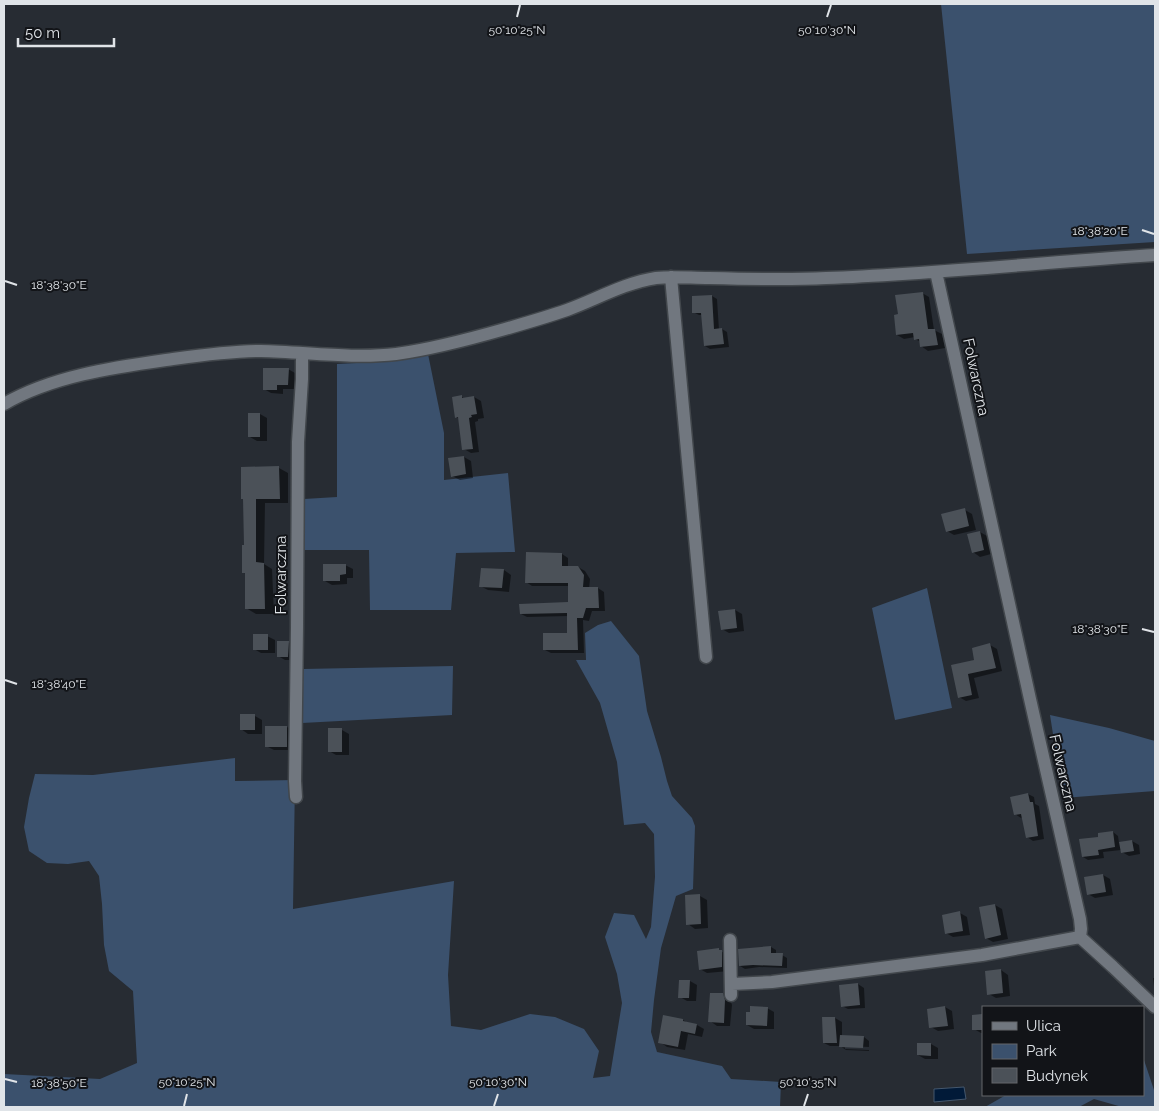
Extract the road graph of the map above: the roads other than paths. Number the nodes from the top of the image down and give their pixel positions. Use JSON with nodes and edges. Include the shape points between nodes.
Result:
{"nodes":[{"id":1,"x":1155,"y":255,"type":"edge"},
{"id":2,"x":936,"y":272,"type":"junction"},
{"id":3,"x":672,"y":277,"type":"junction"},
{"id":4,"x":302,"y":353,"type":"junction"},
{"id":5,"x":4,"y":404,"type":"edge"},
{"id":6,"x":706,"y":658,"type":"dead end"},
{"id":7,"x":296,"y":796,"type":"dead end"},
{"id":8,"x":1080,"y":937,"type":"junction"},
{"id":9,"x":730,"y":940,"type":"dead end"},
{"id":10,"x":1155,"y":1007,"type":"edge"}],
"edges":[{"from":1,"to":2,"type":"street"},
{"from":2,"to":3,"type":"street","via":[[781,279]]},
{"from":2,"to":8,"type":"street","name":"Folwarczna","via":[[1080,919]]},
{"from":3,"to":4,"type":"street","via":[[637,282],[549,316],[418,350],[369,355]]},
{"from":3,"to":6,"type":"street"},
{"from":4,"to":5,"type":"street","via":[[240,351],[119,368],[45,385]]},
{"from":4,"to":7,"type":"street","name":"Folwarczna","via":[[298,442]]},
{"from":8,"to":9,"type":"street","via":[[982,955],[732,989]]},
{"from":8,"to":10,"type":"street"}]}
